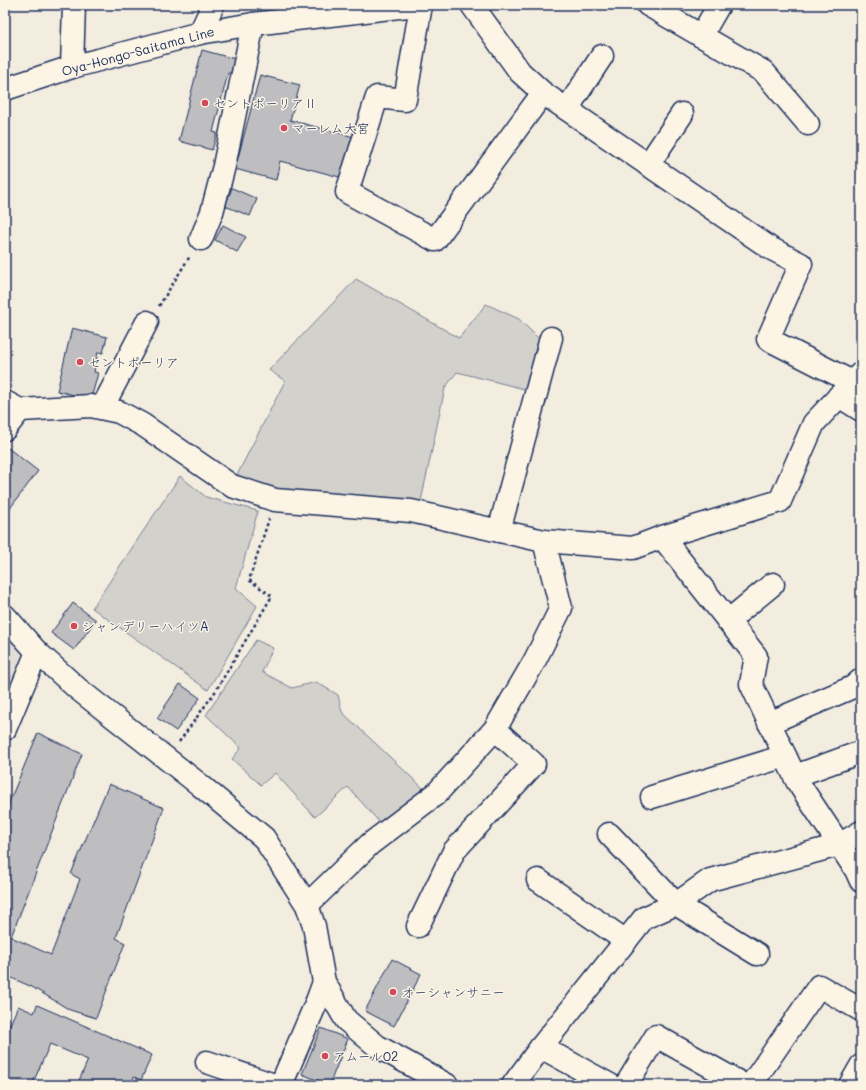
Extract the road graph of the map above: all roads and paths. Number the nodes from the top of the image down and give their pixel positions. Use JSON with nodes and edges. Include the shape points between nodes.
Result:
{"nodes":[{"id":1,"x":74,"y":5,"type":"edge"},
{"id":2,"x":213,"y":5,"type":"edge"},
{"id":3,"x":416,"y":5,"type":"edge"},
{"id":4,"x":422,"y":5,"type":"edge"},
{"id":5,"x":472,"y":5,"type":"edge"},
{"id":6,"x":648,"y":5,"type":"edge"},
{"id":7,"x":719,"y":5,"type":"edge"},
{"id":8,"x":345,"y":9,"type":"edge"},
{"id":9,"x":253,"y":24,"type":"junction"},
{"id":10,"x":200,"y":33,"type":"junction"},
{"id":11,"x":701,"y":36,"type":"junction"},
{"id":12,"x":602,"y":56,"type":"dead end"},
{"id":13,"x":72,"y":67,"type":"junction"},
{"id":14,"x":5,"y":89,"type":"edge"},
{"id":15,"x":543,"y":93,"type":"junction"},
{"id":16,"x":566,"y":109,"type":"junction"},
{"id":17,"x":682,"y":114,"type":"dead end"},
{"id":18,"x":808,"y":124,"type":"dead end"},
{"id":19,"x":648,"y":165,"type":"junction"},
{"id":20,"x":201,"y":239,"type":"joint"},
{"id":21,"x":147,"y":322,"type":"joint"},
{"id":22,"x":551,"y":338,"type":"dead end"},
{"id":23,"x":851,"y":384,"type":"edge"},
{"id":24,"x":13,"y":406,"type":"edge"},
{"id":25,"x":102,"y":408,"type":"junction"},
{"id":26,"x":861,"y":410,"type":"edge"},
{"id":27,"x":5,"y":429,"type":"edge"},
{"id":28,"x":275,"y":500,"type":"junction"},
{"id":29,"x":499,"y":531,"type":"junction"},
{"id":30,"x":662,"y":537,"type":"junction"},
{"id":31,"x":544,"y":541,"type":"junction"},
{"id":32,"x":773,"y":584,"type":"dead end"},
{"id":33,"x":5,"y":616,"type":"edge"},
{"id":34,"x":728,"y":621,"type":"junction"},
{"id":35,"x":37,"y":652,"type":"junction"},
{"id":36,"x":861,"y":680,"type":"edge"},
{"id":37,"x":770,"y":723,"type":"junction"},
{"id":38,"x":5,"y":729,"type":"edge"},
{"id":39,"x":495,"y":729,"type":"junction"},
{"id":40,"x":861,"y":752,"type":"edge"},
{"id":41,"x":785,"y":756,"type":"junction"},
{"id":42,"x":167,"y":759,"type":"junction"},
{"id":43,"x":795,"y":776,"type":"junction"},
{"id":44,"x":652,"y":797,"type":"dead end"},
{"id":45,"x":861,"y":832,"type":"edge"},
{"id":46,"x":609,"y":834,"type":"dead end"},
{"id":47,"x":839,"y":845,"type":"junction"},
{"id":48,"x":538,"y":880,"type":"dead end"},
{"id":49,"x":861,"y":881,"type":"edge"},
{"id":50,"x":676,"y":904,"type":"junction"},
{"id":51,"x":307,"y":905,"type":"junction"},
{"id":52,"x":418,"y":926,"type":"dead end"},
{"id":53,"x":626,"y":941,"type":"junction"},
{"id":54,"x":757,"y":954,"type":"dead end"},
{"id":55,"x":324,"y":982,"type":"junction"},
{"id":56,"x":861,"y":1010,"type":"edge"},
{"id":57,"x":541,"y":1047,"type":"junction"},
{"id":58,"x":207,"y":1062,"type":"dead end"},
{"id":59,"x":861,"y":1066,"type":"edge"},
{"id":60,"x":274,"y":1085,"type":"edge"},
{"id":61,"x":282,"y":1085,"type":"edge"},
{"id":62,"x":447,"y":1085,"type":"edge"},
{"id":63,"x":513,"y":1085,"type":"edge"},
{"id":64,"x":610,"y":1085,"type":"edge"},
{"id":65,"x":626,"y":1085,"type":"edge"},
{"id":66,"x":744,"y":1085,"type":"edge"},
{"id":67,"x":751,"y":1085,"type":"edge"},
{"id":68,"x":850,"y":1085,"type":"edge"}],
"edges":[{"from":1,"to":13,"type":"street"},
{"from":2,"to":10,"type":"street"},
{"from":3,"to":8,"type":"street","name":"Oya-Hongo-Saitama Line"},
{"from":4,"to":15,"type":"street","via":[[405,100],[377,97],[347,192],[435,240]]},
{"from":5,"to":15,"type":"street","via":[[520,72]]},
{"from":6,"to":11,"type":"street"},
{"from":7,"to":11,"type":"street"},
{"from":8,"to":9,"type":"street","name":"Oya-Hongo-Saitama Line"},
{"from":9,"to":10,"type":"street","name":"Oya-Hongo-Saitama Line"},
{"from":9,"to":20,"type":"street","via":[[224,166],[212,212]]},
{"from":10,"to":13,"type":"street","name":"Oya-Hongo-Saitama Line"},
{"from":11,"to":18,"type":"street","via":[[764,72]]},
{"from":12,"to":16,"type":"street"},
{"from":13,"to":14,"type":"street","name":"Oya-Hongo-Saitama Line"},
{"from":15,"to":16,"type":"street"},
{"from":16,"to":19,"type":"street"},
{"from":17,"to":19,"type":"street"},
{"from":19,"to":23,"type":"street","via":[[770,248],[801,264],[768,339]]},
{"from":20,"to":21,"type":"path"},
{"from":21,"to":25,"type":"street"},
{"from":22,"to":29,"type":"street"},
{"from":23,"to":26,"type":"street"},
{"from":23,"to":30,"type":"street","via":[[814,423],[780,501]]},
{"from":24,"to":25,"type":"street"},
{"from":24,"to":27,"type":"street"},
{"from":25,"to":28,"type":"street","via":[[119,412],[143,425],[232,486]]},
{"from":28,"to":29,"type":"street","via":[[411,511]]},
{"from":28,"to":42,"type":"path","via":[[249,580],[272,596],[215,692]]},
{"from":29,"to":31,"type":"street"},
{"from":30,"to":31,"type":"street","via":[[633,548]]},
{"from":30,"to":34,"type":"street"},
{"from":31,"to":39,"type":"street","via":[[561,608],[534,662]]},
{"from":32,"to":34,"type":"street"},
{"from":33,"to":35,"type":"street"},
{"from":34,"to":37,"type":"street","via":[[756,656],[751,684]]},
{"from":35,"to":38,"type":"street"},
{"from":35,"to":42,"type":"street","via":[[78,689]]},
{"from":36,"to":37,"type":"street","via":[[853,687]]},
{"from":37,"to":41,"type":"street"},
{"from":39,"to":51,"type":"street","via":[[436,794],[370,844]]},
{"from":39,"to":52,"type":"street","via":[[534,764],[454,851]]},
{"from":40,"to":43,"type":"street"},
{"from":41,"to":43,"type":"street"},
{"from":41,"to":44,"type":"street"},
{"from":42,"to":51,"type":"street","via":[[264,838]]},
{"from":43,"to":47,"type":"street"},
{"from":45,"to":47,"type":"street"},
{"from":46,"to":50,"type":"street"},
{"from":47,"to":49,"type":"street"},
{"from":47,"to":50,"type":"street","via":[[710,880]]},
{"from":48,"to":53,"type":"street"},
{"from":50,"to":53,"type":"street","via":[[644,918]]},
{"from":50,"to":54,"type":"street"},
{"from":51,"to":55,"type":"street","via":[[314,926]]},
{"from":53,"to":57,"type":"street"},
{"from":55,"to":61,"type":"street"},
{"from":55,"to":62,"type":"street","via":[[346,1020],[367,1038]]},
{"from":56,"to":67,"type":"street","via":[[819,986]]},
{"from":57,"to":63,"type":"street"},
{"from":57,"to":64,"type":"street"},
{"from":58,"to":60,"type":"street"},
{"from":59,"to":68,"type":"street"},
{"from":65,"to":66,"type":"street","via":[[656,1036]]}]}
